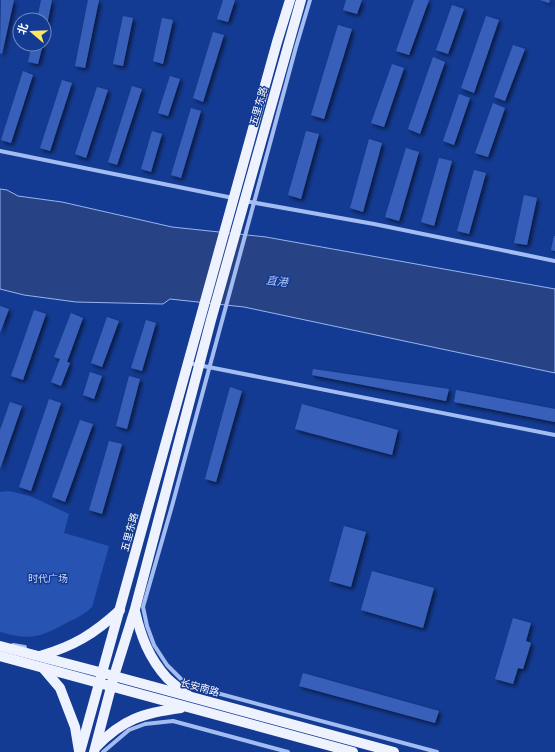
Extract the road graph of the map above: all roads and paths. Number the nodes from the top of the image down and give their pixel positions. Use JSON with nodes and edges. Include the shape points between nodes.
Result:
{"nodes":[{"id":1,"x":290,"y":0,"type":"edge"},
{"id":2,"x":301,"y":0,"type":"edge"},
{"id":3,"x":310,"y":0,"type":"edge"},
{"id":4,"x":0,"y":151,"type":"edge"},
{"id":5,"x":245,"y":201,"type":"junction"},
{"id":6,"x":244,"y":220,"type":"junction"},
{"id":7,"x":555,"y":261,"type":"edge"},
{"id":8,"x":206,"y":318,"type":"junction"},
{"id":9,"x":188,"y":363,"type":"junction"},
{"id":10,"x":198,"y":365,"type":"junction"},
{"id":11,"x":210,"y":367,"type":"junction"},
{"id":12,"x":555,"y":435,"type":"edge"},
{"id":13,"x":135,"y":609,"type":"junction"},
{"id":14,"x":120,"y":610,"type":"junction"},
{"id":15,"x":0,"y":641,"type":"edge"},
{"id":16,"x":0,"y":646,"type":"edge"},
{"id":17,"x":25,"y":647,"type":"dead end"},
{"id":18,"x":0,"y":656,"type":"edge"},
{"id":19,"x":39,"y":657,"type":"junction"},
{"id":20,"x":43,"y":668,"type":"junction"},
{"id":21,"x":103,"y":673,"type":"junction"},
{"id":22,"x":114,"y":676,"type":"junction"},
{"id":23,"x":100,"y":684,"type":"junction"},
{"id":24,"x":111,"y":687,"type":"junction"},
{"id":25,"x":191,"y":698,"type":"junction"},
{"id":26,"x":186,"y":707,"type":"junction"},
{"id":27,"x":97,"y":751,"type":"edge"},
{"id":28,"x":80,"y":752,"type":"edge"},
{"id":29,"x":288,"y":752,"type":"edge"},
{"id":30,"x":353,"y":752,"type":"edge"},
{"id":31,"x":394,"y":752,"type":"edge"},
{"id":32,"x":437,"y":752,"type":"edge"}],
"edges":[{"from":1,"to":5,"type":"main road","name":"五里东路","via":[[277,42]]},
{"from":2,"to":5,"type":"main road","name":"五里东路"},
{"from":3,"to":5,"type":"street"},
{"from":4,"to":5,"type":"street"},
{"from":5,"to":6,"type":"main road","name":"五里东路"},
{"from":5,"to":7,"type":"street"},
{"from":5,"to":8,"type":"main road","name":"五里东路","via":[[230,215]]},
{"from":6,"to":8,"type":"main road","name":"五里东路"},
{"from":6,"to":11,"type":"street"},
{"from":8,"to":9,"type":"main road","name":"五里东路"},
{"from":8,"to":10,"type":"main road"},
{"from":9,"to":10,"type":"street"},
{"from":9,"to":14,"type":"main road","name":"五里东路"},
{"from":10,"to":11,"type":"street"},
{"from":10,"to":13,"type":"main road"},
{"from":11,"to":12,"type":"street"},
{"from":11,"to":32,"type":"street","via":[[143,607],[154,645],[167,665],[188,685]]},
{"from":13,"to":22,"type":"main road"},
{"from":13,"to":25,"type":"main road","via":[[140,634],[156,664],[168,679]]},
{"from":14,"to":19,"type":"main road","via":[[101,627],[78,642]]},
{"from":14,"to":21,"type":"main road","name":"五里东路"},
{"from":15,"to":17,"type":"street"},
{"from":16,"to":19,"type":"main road","name":"长安南路"},
{"from":18,"to":20,"type":"main road"},
{"from":19,"to":21,"type":"main road","name":"长安南路"},
{"from":20,"to":23,"type":"main road"},
{"from":20,"to":28,"type":"main road","via":[[60,688],[75,727]]},
{"from":21,"to":22,"type":"main road","name":"长安南路"},
{"from":21,"to":23,"type":"main road","name":"五里东路"},
{"from":22,"to":24,"type":"main road"},
{"from":22,"to":25,"type":"main road","name":"长安南路"},
{"from":23,"to":24,"type":"main road"},
{"from":23,"to":28,"type":"main road","name":"五里东路"},
{"from":24,"to":26,"type":"main road"},
{"from":24,"to":27,"type":"main road"},
{"from":25,"to":31,"type":"main road","name":"长安南路"},
{"from":26,"to":27,"type":"main road","via":[[136,717],[116,728]]},
{"from":26,"to":30,"type":"main road"},
{"from":27,"to":29,"type":"street","via":[[129,730],[145,724],[173,721]]}]}
